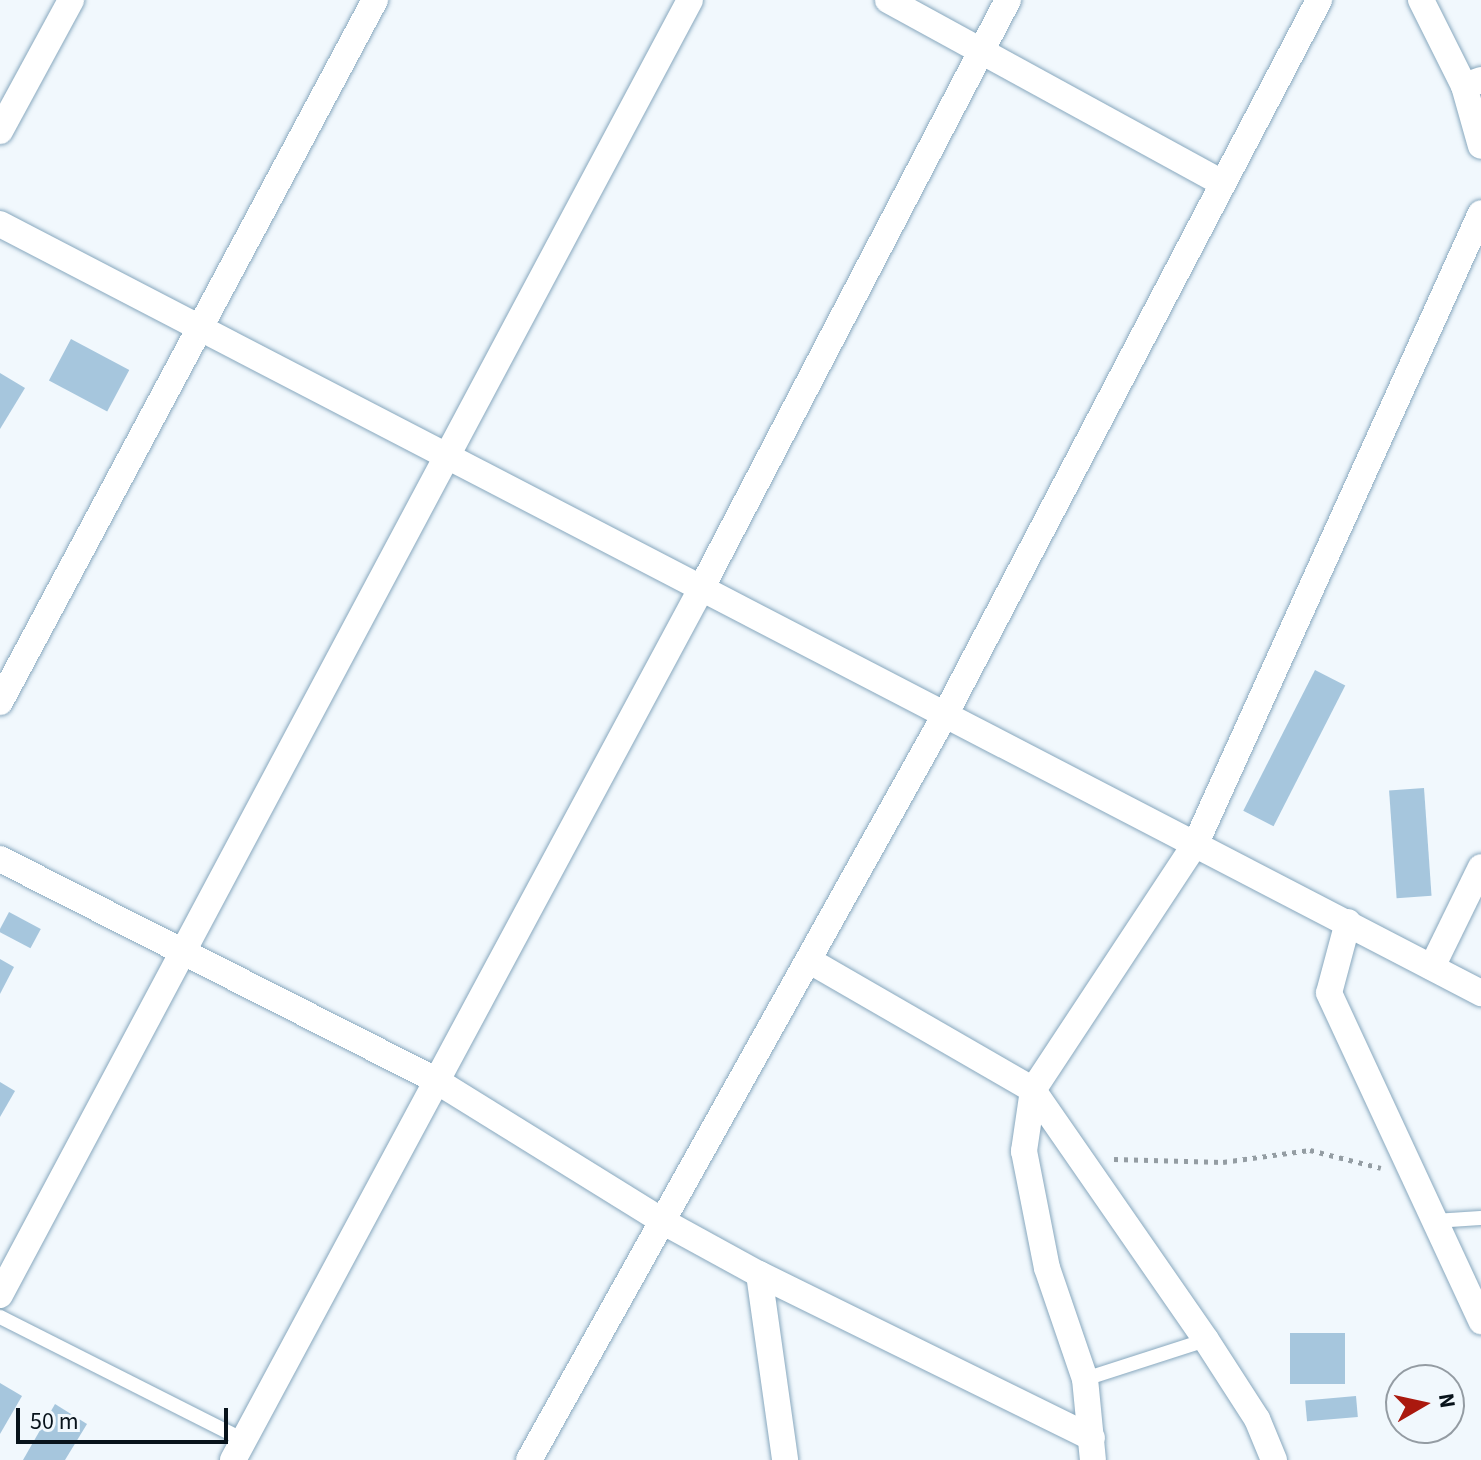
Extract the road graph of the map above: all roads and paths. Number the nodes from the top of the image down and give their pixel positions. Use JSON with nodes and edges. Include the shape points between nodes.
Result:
{"nodes":[{"id":1,"x":71,"y":0,"type":"edge"},
{"id":2,"x":375,"y":0,"type":"edge"},
{"id":3,"x":690,"y":0,"type":"edge"},
{"id":4,"x":888,"y":0,"type":"edge"},
{"id":5,"x":1008,"y":0,"type":"edge"},
{"id":6,"x":1319,"y":0,"type":"edge"},
{"id":7,"x":1421,"y":0,"type":"edge"},
{"id":8,"x":983,"y":51,"type":"junction"},
{"id":9,"x":1473,"y":83,"type":"edge"},
{"id":10,"x":0,"y":131,"type":"edge"},
{"id":11,"x":1481,"y":146,"type":"edge"},
{"id":12,"x":1220,"y":182,"type":"junction"},
{"id":13,"x":1481,"y":213,"type":"edge"},
{"id":14,"x":0,"y":224,"type":"edge"},
{"id":15,"x":1472,"y":262,"type":"edge"},
{"id":16,"x":196,"y":330,"type":"junction"},
{"id":17,"x":443,"y":455,"type":"junction"},
{"id":18,"x":702,"y":587,"type":"junction"},
{"id":19,"x":0,"y":702,"type":"edge"},
{"id":20,"x":946,"y":713,"type":"junction"},
{"id":21,"x":1196,"y":843,"type":"junction"},
{"id":22,"x":0,"y":859,"type":"edge"},
{"id":23,"x":1481,"y":867,"type":"edge"},
{"id":24,"x":1348,"y":922,"type":"junction"},
{"id":25,"x":185,"y":952,"type":"junction"},
{"id":26,"x":810,"y":961,"type":"junction"},
{"id":27,"x":1432,"y":967,"type":"junction"},
{"id":28,"x":1481,"y":993,"type":"edge"},
{"id":29,"x":435,"y":1080,"type":"junction"},
{"id":30,"x":1033,"y":1090,"type":"junction"},
{"id":31,"x":1085,"y":1159,"type":"junction"},
{"id":32,"x":1413,"y":1176,"type":"junction"},
{"id":33,"x":1481,"y":1218,"type":"edge"},
{"id":34,"x":662,"y":1221,"type":"junction"},
{"id":35,"x":1434,"y":1221,"type":"junction"},
{"id":36,"x":759,"y":1274,"type":"junction"},
{"id":37,"x":0,"y":1295,"type":"edge"},
{"id":38,"x":0,"y":1317,"type":"edge"},
{"id":39,"x":1481,"y":1321,"type":"edge"},
{"id":40,"x":1206,"y":1340,"type":"junction"},
{"id":41,"x":1085,"y":1379,"type":"junction"},
{"id":42,"x":1093,"y":1449,"type":"edge"},
{"id":43,"x":238,"y":1450,"type":"edge"},
{"id":44,"x":529,"y":1460,"type":"edge"},
{"id":45,"x":785,"y":1460,"type":"edge"},
{"id":46,"x":1274,"y":1460,"type":"edge"}],
"edges":[{"from":1,"to":10,"type":"street"},
{"from":2,"to":16,"type":"street"},
{"from":3,"to":17,"type":"street"},
{"from":4,"to":8,"type":"street"},
{"from":5,"to":8,"type":"street"},
{"from":6,"to":12,"type":"street"},
{"from":7,"to":9,"type":"street"},
{"from":8,"to":12,"type":"street"},
{"from":8,"to":18,"type":"street"},
{"from":9,"to":11,"type":"street"},
{"from":12,"to":20,"type":"street"},
{"from":13,"to":15,"type":"street"},
{"from":14,"to":16,"type":"street"},
{"from":15,"to":21,"type":"street"},
{"from":16,"to":17,"type":"street"},
{"from":16,"to":19,"type":"street"},
{"from":17,"to":18,"type":"street"},
{"from":17,"to":25,"type":"street"},
{"from":18,"to":20,"type":"street"},
{"from":18,"to":29,"type":"street"},
{"from":20,"to":21,"type":"street"},
{"from":20,"to":26,"type":"street"},
{"from":21,"to":24,"type":"street"},
{"from":21,"to":30,"type":"street"},
{"from":22,"to":25,"type":"street"},
{"from":23,"to":27,"type":"street"},
{"from":24,"to":27,"type":"street"},
{"from":24,"to":32,"type":"street","via":[[1329,993]]},
{"from":25,"to":29,"type":"street"},
{"from":25,"to":37,"type":"street"},
{"from":26,"to":30,"type":"street"},
{"from":26,"to":34,"type":"street"},
{"from":27,"to":28,"type":"street"},
{"from":29,"to":34,"type":"street"},
{"from":29,"to":43,"type":"street"},
{"from":30,"to":31,"type":"street"},
{"from":30,"to":41,"type":"street","via":[[1024,1151],[1047,1268]]},
{"from":31,"to":32,"type":"path","via":[[1223,1162],[1310,1150]]},
{"from":31,"to":40,"type":"street"},
{"from":32,"to":35,"type":"street"},
{"from":33,"to":35,"type":"lane"},
{"from":34,"to":36,"type":"street"},
{"from":34,"to":44,"type":"street"},
{"from":35,"to":39,"type":"street"},
{"from":36,"to":42,"type":"street"},
{"from":36,"to":45,"type":"street"},
{"from":38,"to":43,"type":"lane"},
{"from":40,"to":41,"type":"lane"},
{"from":40,"to":46,"type":"street","via":[[1257,1419]]},
{"from":41,"to":42,"type":"street"}]}
